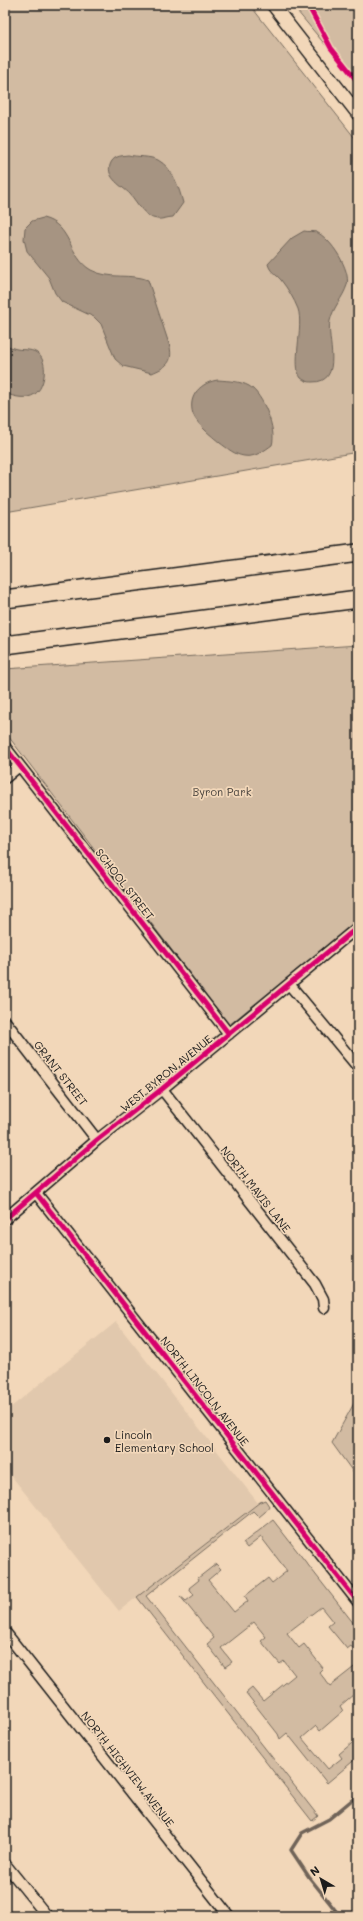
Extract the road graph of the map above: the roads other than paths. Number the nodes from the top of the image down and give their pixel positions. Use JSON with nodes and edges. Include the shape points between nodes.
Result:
{"nodes":[{"id":1,"x":272,"y":5,"type":"edge"},
{"id":2,"x":358,"y":114,"type":"edge"},
{"id":3,"x":358,"y":553,"type":"edge"},
{"id":4,"x":5,"y":599,"type":"edge"},
{"id":5,"x":358,"y":599,"type":"edge"},
{"id":6,"x":5,"y":645,"type":"edge"},
{"id":7,"x":5,"y":747,"type":"edge"},
{"id":8,"x":20,"y":766,"type":"junction"},
{"id":9,"x":5,"y":778,"type":"edge"},
{"id":10,"x":358,"y":928,"type":"edge"},
{"id":11,"x":289,"y":984,"type":"junction"},
{"id":12,"x":5,"y":1021,"type":"edge"},
{"id":13,"x":229,"y":1034,"type":"junction"},
{"id":14,"x":358,"y":1067,"type":"edge"},
{"id":15,"x":162,"y":1089,"type":"junction"},
{"id":16,"x":97,"y":1140,"type":"junction"},
{"id":17,"x":36,"y":1193,"type":"junction"},
{"id":18,"x":5,"y":1219,"type":"edge"},
{"id":19,"x":324,"y":1308,"type":"dead end"},
{"id":20,"x":358,"y":1602,"type":"edge"},
{"id":21,"x":6,"y":1636,"type":"edge"},
{"id":22,"x":5,"y":1864,"type":"edge"},
{"id":23,"x":47,"y":1916,"type":"edge"},
{"id":24,"x":229,"y":1916,"type":"edge"}],
"edges":[{"from":1,"to":2,"type":"street"},
{"from":3,"to":4,"type":"highway"},
{"from":5,"to":6,"type":"highway"},
{"from":7,"to":8,"type":"street","name":"SCHOOL STREET"},
{"from":8,"to":9,"type":"street"},
{"from":8,"to":13,"type":"street","name":"SCHOOL STREET"},
{"from":10,"to":11,"type":"street","name":"WEST BYRON AVENUE"},
{"from":11,"to":13,"type":"street","name":"WEST BYRON AVENUE"},
{"from":11,"to":14,"type":"street"},
{"from":12,"to":16,"type":"street","name":"GRANT STREET"},
{"from":13,"to":15,"type":"street","name":"WEST BYRON AVENUE"},
{"from":15,"to":16,"type":"street","name":"WEST BYRON AVENUE"},
{"from":15,"to":19,"type":"street","name":"NORTH MAVIS LANE","via":[[315,1284],[323,1299]]},
{"from":16,"to":17,"type":"street","name":"WEST BYRON AVENUE"},
{"from":17,"to":18,"type":"street","name":"WEST BYRON AVENUE"},
{"from":17,"to":20,"type":"street","name":"NORTH LINCOLN AVENUE"},
{"from":21,"to":24,"type":"street","name":"NORTH HIGHVIEW AVENUE"},
{"from":22,"to":23,"type":"street"}]}
